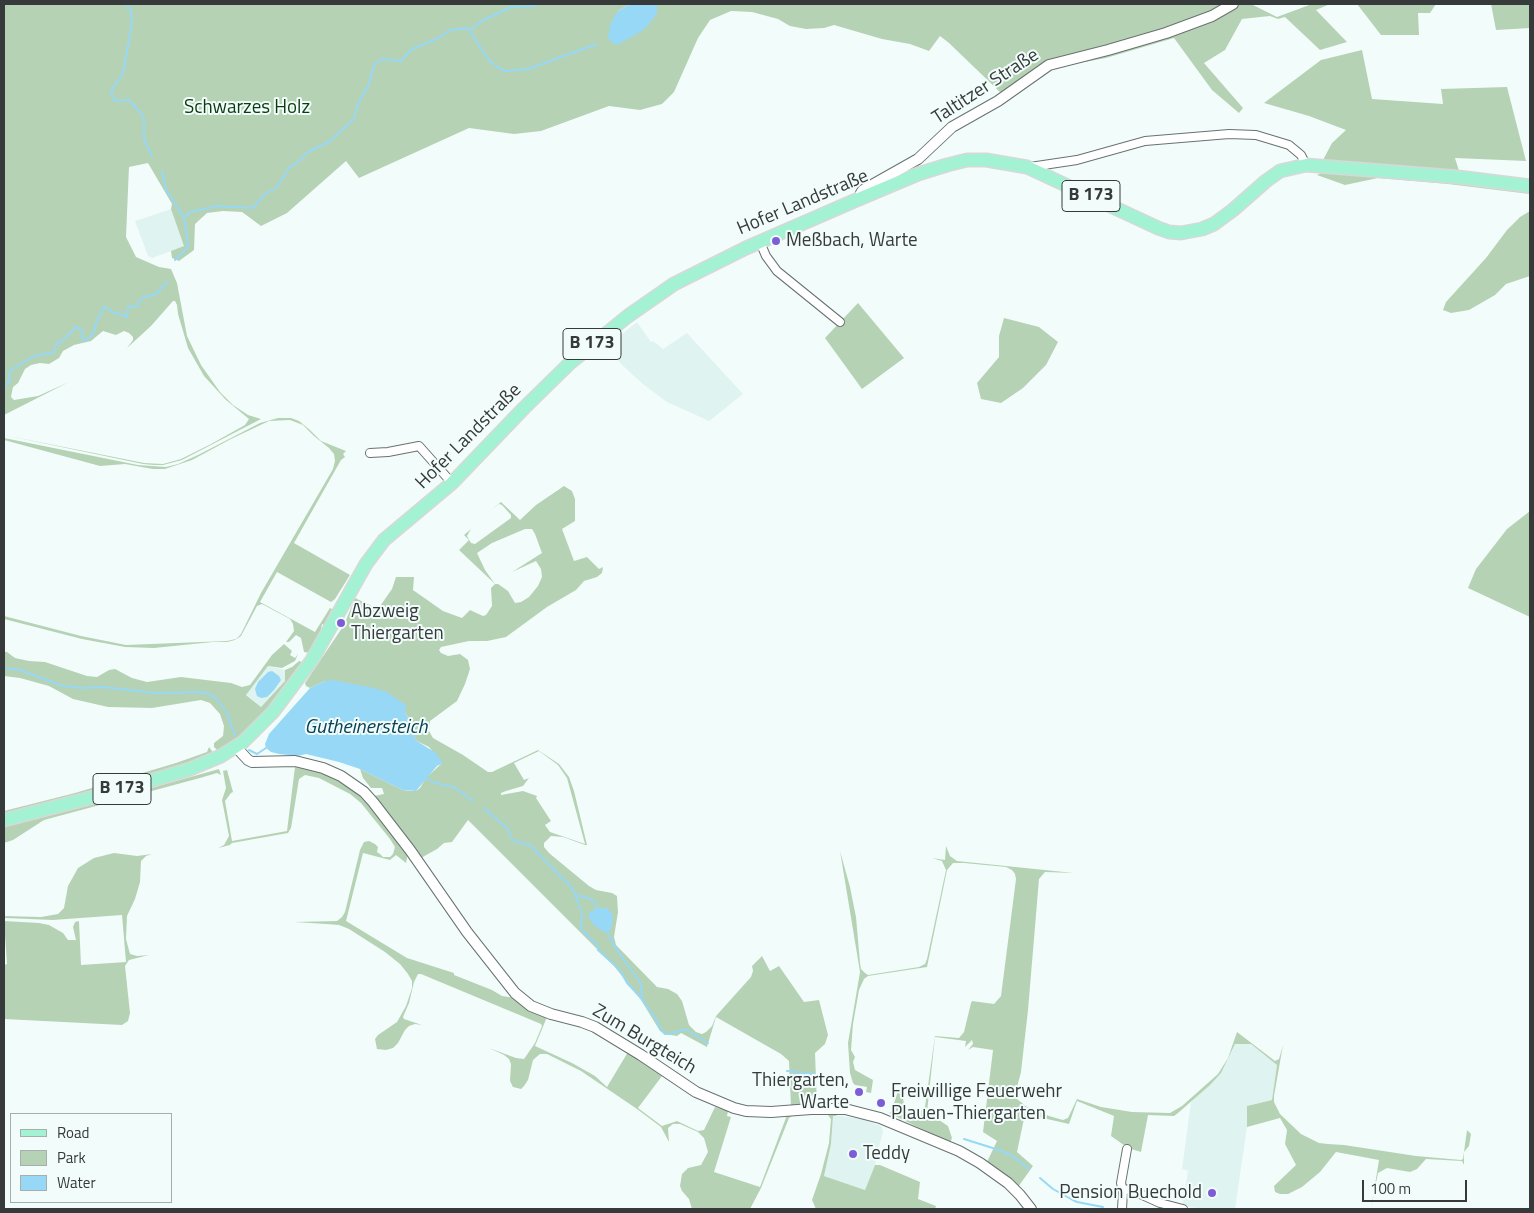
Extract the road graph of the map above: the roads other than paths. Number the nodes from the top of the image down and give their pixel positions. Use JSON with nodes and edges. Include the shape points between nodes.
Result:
{"nodes":[{"id":1,"x":1233,"y":4,"type":"edge"},
{"id":2,"x":1306,"y":165,"type":"junction"},
{"id":3,"x":1028,"y":167,"type":"junction"},
{"id":4,"x":1530,"y":186,"type":"edge"},
{"id":5,"x":861,"y":198,"type":"junction"},
{"id":6,"x":760,"y":242,"type":"junction"},
{"id":7,"x":840,"y":322,"type":"dead end"},
{"id":8,"x":370,"y":453,"type":"dead end"},
{"id":9,"x":452,"y":483,"type":"junction"},
{"id":10,"x":236,"y":747,"type":"junction"},
{"id":11,"x":4,"y":820,"type":"edge"},
{"id":12,"x":1127,"y":1149,"type":"dead end"},
{"id":13,"x":1123,"y":1191,"type":"junction"},
{"id":14,"x":1031,"y":1209,"type":"edge"},
{"id":15,"x":1122,"y":1209,"type":"edge"},
{"id":16,"x":1183,"y":1209,"type":"edge"}],
"edges":[{"from":1,"to":5,"type":"street","name":"Taltitzer Straße","via":[[1212,16],[1166,33],[1049,65],[998,101],[952,127],[918,159],[863,190]]},
{"from":2,"to":3,"type":"street","name":"Hofer Landstraße","via":[[1301,155],[1289,145],[1256,135],[1229,134],[1145,141],[1077,160]]},
{"from":2,"to":3,"type":"main road","name":"Hofer Landstraße","number":"B 173","via":[[1273,176],[1214,224],[1181,233],[1158,228]]},
{"from":2,"to":4,"type":"main road","number":"B 173"},
{"from":3,"to":5,"type":"main road","name":"Hofer Landstraße","number":"B 173","via":[[1000,161],[967,160],[918,174]]},
{"from":5,"to":6,"type":"main road","name":"Hofer Landstraße","number":"B 173"},
{"from":6,"to":7,"type":"street","via":[[777,270]]},
{"from":6,"to":9,"type":"main road","name":"Hofer Landstraße","number":"B 173","via":[[674,284],[604,334],[542,390]]},
{"from":8,"to":9,"type":"street","via":[[419,446]]},
{"from":9,"to":10,"type":"main road","name":"Hofer Landstraße","number":"B 173","via":[[390,535],[373,554],[312,660],[266,721]]},
{"from":10,"to":11,"type":"main road","name":"Hofer Landstraße","number":"B 173","via":[[190,769]]},
{"from":10,"to":14,"type":"street","name":"Zum Burgteich","via":[[252,762],[295,761],[323,768],[364,792],[467,932],[515,993],[531,1006],[595,1027],[696,1092],[734,1108],[771,1112],[845,1109],[880,1118],[980,1163],[1008,1183]]},
{"from":12,"to":13,"type":"street","via":[[1121,1183]]},
{"from":13,"to":15,"type":"street"},
{"from":13,"to":16,"type":"street","via":[[1129,1188],[1160,1203]]}]}
